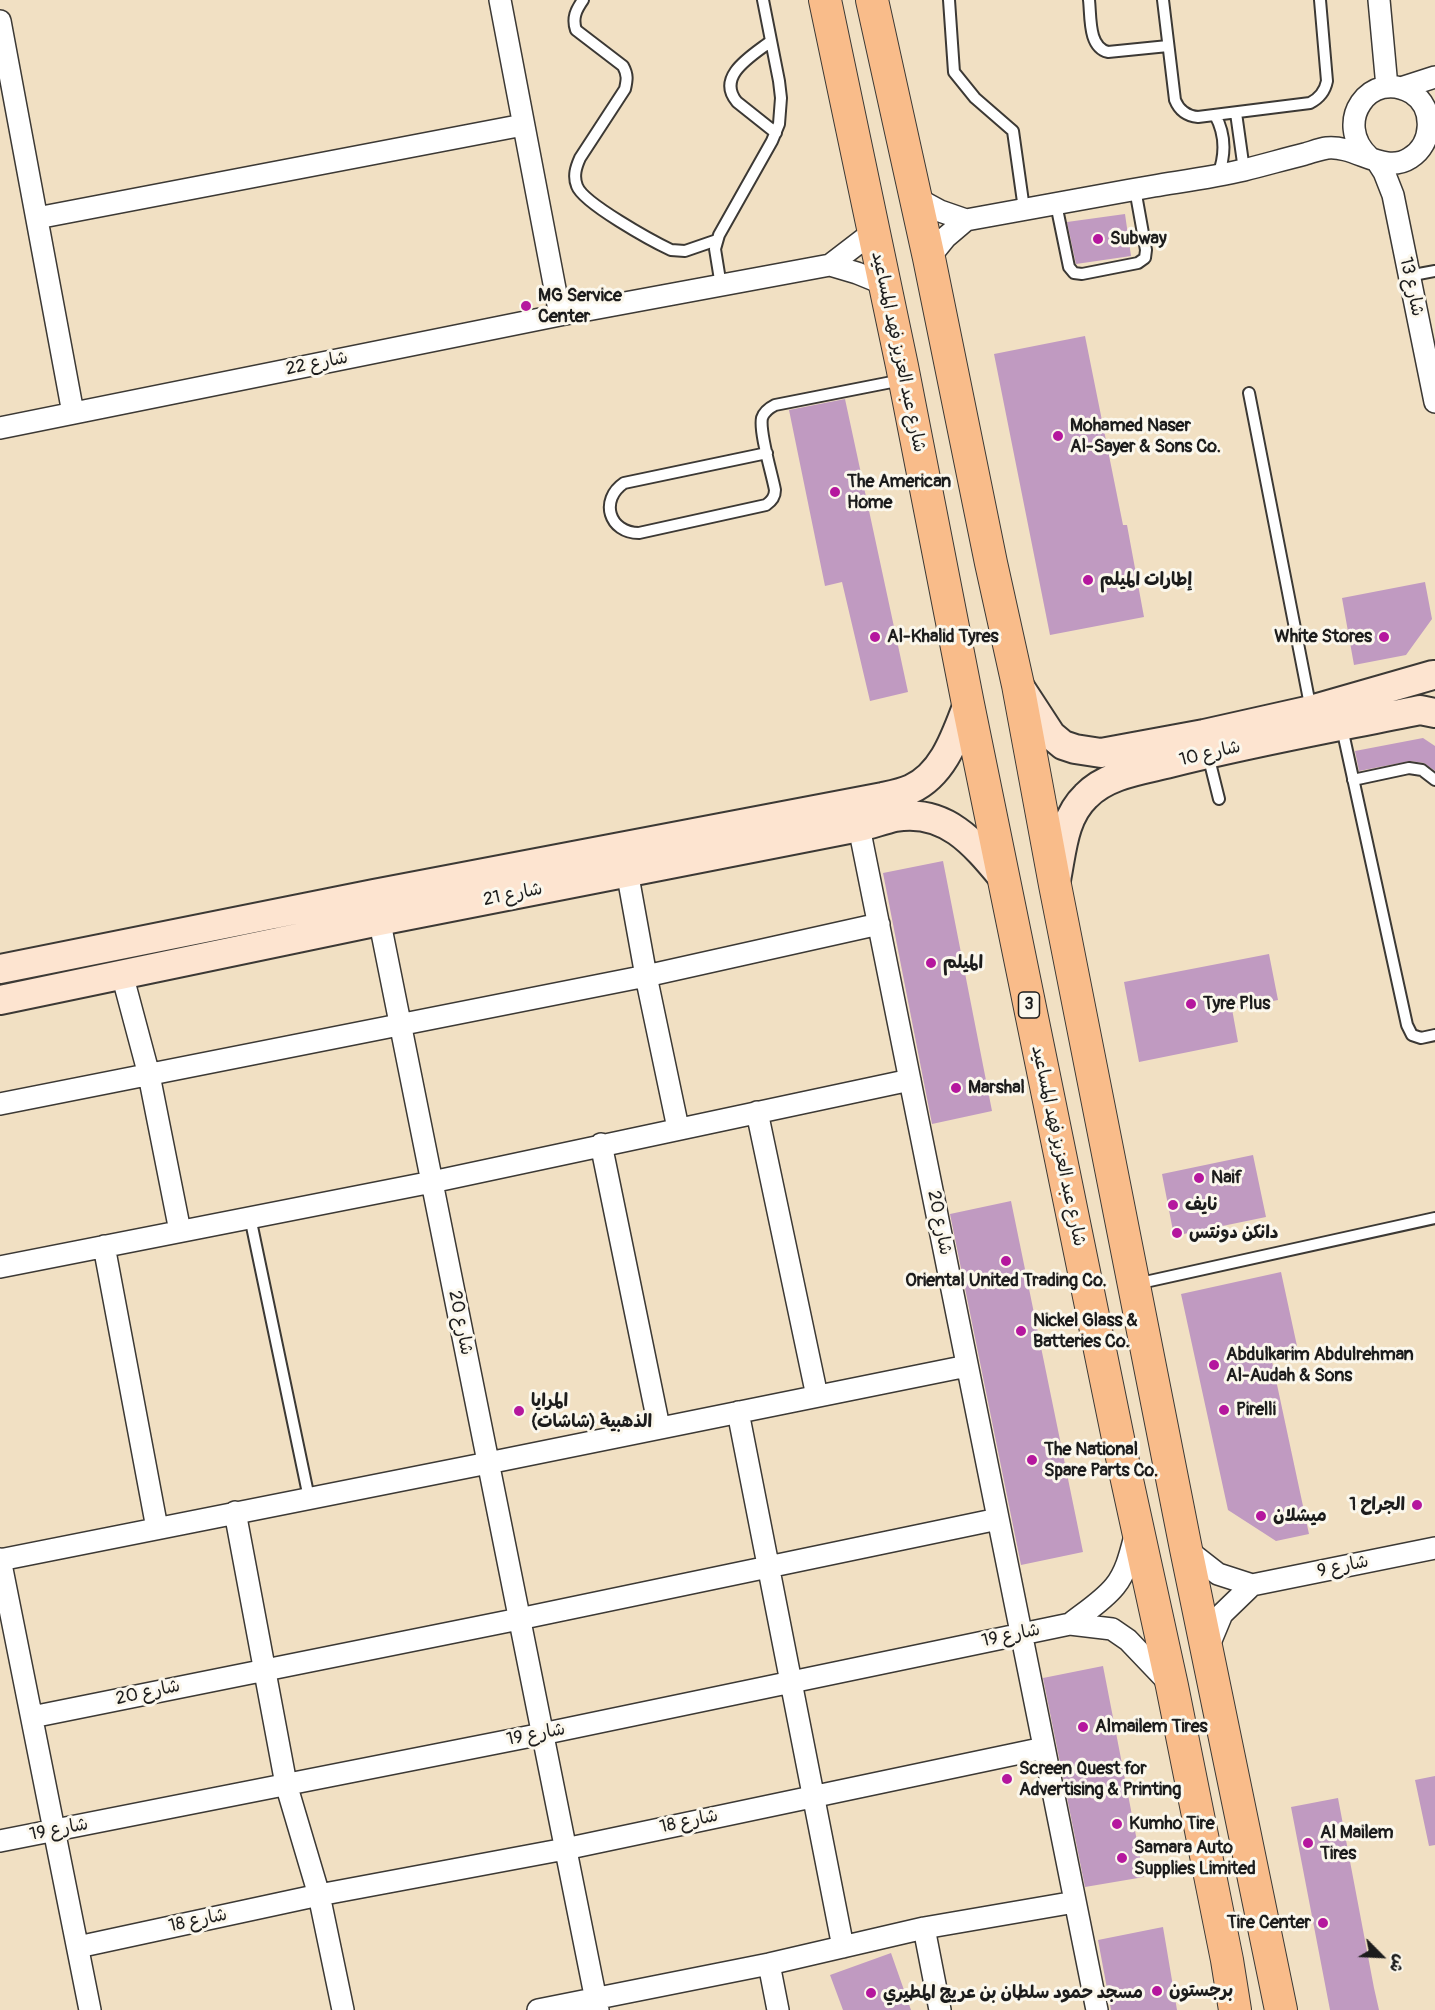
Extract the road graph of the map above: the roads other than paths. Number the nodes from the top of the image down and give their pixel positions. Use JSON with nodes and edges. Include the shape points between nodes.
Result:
{"nodes":[{"id":1,"x":500,"y":0,"type":"edge"},
{"id":2,"x":583,"y":0,"type":"edge"},
{"id":3,"x":763,"y":0,"type":"edge"},
{"id":4,"x":825,"y":0,"type":"edge"},
{"id":5,"x":872,"y":0,"type":"edge"},
{"id":6,"x":949,"y":0,"type":"edge"},
{"id":7,"x":1089,"y":0,"type":"edge"},
{"id":8,"x":1163,"y":0,"type":"edge"},
{"id":9,"x":1320,"y":0,"type":"edge"},
{"id":10,"x":1379,"y":0,"type":"edge"},
{"id":11,"x":0,"y":21,"type":"edge"},
{"id":12,"x":771,"y":41,"type":"junction"},
{"id":13,"x":1168,"y":46,"type":"junction"},
{"id":14,"x":1435,"y":77,"type":"edge"},
{"id":15,"x":1394,"y":88,"type":"junction"},
{"id":16,"x":1236,"y":112,"type":"junction"},
{"id":17,"x":1215,"y":115,"type":"junction"},
{"id":18,"x":1353,"y":123,"type":"junction"},
{"id":19,"x":523,"y":125,"type":"junction"},
{"id":20,"x":776,"y":133,"type":"junction"},
{"id":21,"x":1426,"y":140,"type":"edge"},
{"id":22,"x":1327,"y":148,"type":"junction"},
{"id":23,"x":1373,"y":159,"type":"junction"},
{"id":24,"x":1244,"y":170,"type":"junction"},
{"id":25,"x":1218,"y":175,"type":"junction"},
{"id":26,"x":1135,"y":189,"type":"junction"},
{"id":27,"x":916,"y":198,"type":"junction"},
{"id":28,"x":1056,"y":204,"type":"junction"},
{"id":29,"x":1395,"y":207,"type":"junction"},
{"id":30,"x":1024,"y":209,"type":"junction"},
{"id":31,"x":37,"y":218,"type":"junction"},
{"id":32,"x":966,"y":220,"type":"junction"},
{"id":33,"x":873,"y":232,"type":"junction"},
{"id":34,"x":717,"y":240,"type":"junction"},
{"id":35,"x":929,"y":258,"type":"junction"},
{"id":36,"x":830,"y":265,"type":"junction"},
{"id":37,"x":1435,"y":271,"type":"edge"},
{"id":38,"x":1408,"y":276,"type":"junction"},
{"id":39,"x":884,"y":284,"type":"junction"},
{"id":40,"x":721,"y":286,"type":"junction"},
{"id":41,"x":560,"y":315,"type":"junction"},
{"id":42,"x":903,"y":373,"type":"junction"},
{"id":43,"x":1249,"y":393,"type":"dead end"},
{"id":44,"x":1435,"y":402,"type":"edge"},
{"id":45,"x":73,"y":413,"type":"junction"},
{"id":46,"x":0,"y":428,"type":"edge"},
{"id":47,"x":767,"y":453,"type":"junction"},
{"id":48,"x":991,"y":563,"type":"junction"},
{"id":49,"x":1434,"y":680,"type":"edge"},
{"id":50,"x":1018,"y":685,"type":"junction"},
{"id":51,"x":968,"y":704,"type":"junction"},
{"id":52,"x":1435,"y":712,"type":"edge"},
{"id":53,"x":1322,"y":722,"type":"junction"},
{"id":54,"x":1206,"y":744,"type":"junction"},
{"id":55,"x":1353,"y":780,"type":"junction"},
{"id":56,"x":1435,"y":780,"type":"edge"},
{"id":57,"x":1219,"y":799,"type":"dead end"},
{"id":58,"x":859,"y":827,"type":"junction"},
{"id":59,"x":625,"y":860,"type":"junction"},
{"id":60,"x":1004,"y":879,"type":"junction"},
{"id":61,"x":1055,"y":885,"type":"junction"},
{"id":62,"x":377,"y":908,"type":"junction"},
{"id":63,"x":879,"y":924,"type":"junction"},
{"id":64,"x":0,"y":969,"type":"edge"},
{"id":65,"x":122,"y":974,"type":"junction"},
{"id":66,"x":646,"y":976,"type":"junction"},
{"id":67,"x":0,"y":1000,"type":"edge"},
{"id":68,"x":401,"y":1025,"type":"junction"},
{"id":69,"x":1435,"y":1035,"type":"edge"},
{"id":70,"x":148,"y":1074,"type":"junction"},
{"id":71,"x":910,"y":1080,"type":"junction"},
{"id":72,"x":0,"y":1104,"type":"edge"},
{"id":73,"x":757,"y":1112,"type":"junction"},
{"id":74,"x":678,"y":1128,"type":"junction"},
{"id":75,"x":601,"y":1144,"type":"junction"},
{"id":76,"x":432,"y":1182,"type":"junction"},
{"id":77,"x":250,"y":1217,"type":"junction"},
{"id":78,"x":1435,"y":1218,"type":"edge"},
{"id":79,"x":180,"y":1231,"type":"junction"},
{"id":80,"x":104,"y":1246,"type":"junction"},
{"id":81,"x":0,"y":1267,"type":"edge"},
{"id":82,"x":1134,"y":1284,"type":"junction"},
{"id":83,"x":967,"y":1366,"type":"junction"},
{"id":84,"x":817,"y":1396,"type":"junction"},
{"id":85,"x":738,"y":1412,"type":"junction"},
{"id":86,"x":659,"y":1427,"type":"junction"},
{"id":87,"x":488,"y":1463,"type":"junction"},
{"id":88,"x":309,"y":1498,"type":"junction"},
{"id":89,"x":235,"y":1512,"type":"junction"},
{"id":90,"x":998,"y":1519,"type":"junction"},
{"id":91,"x":1137,"y":1526,"type":"junction"},
{"id":92,"x":157,"y":1528,"type":"junction"},
{"id":93,"x":1435,"y":1548,"type":"edge"},
{"id":94,"x":1186,"y":1549,"type":"junction"},
{"id":95,"x":0,"y":1559,"type":"edge"},
{"id":96,"x":769,"y":1566,"type":"junction"},
{"id":97,"x":1252,"y":1586,"type":"junction"},
{"id":98,"x":519,"y":1619,"type":"junction"},
{"id":99,"x":1070,"y":1624,"type":"junction"},
{"id":100,"x":1021,"y":1634,"type":"junction"},
{"id":101,"x":1207,"y":1650,"type":"junction"},
{"id":102,"x":265,"y":1669,"type":"junction"},
{"id":103,"x":791,"y":1681,"type":"junction"},
{"id":104,"x":1172,"y":1686,"type":"junction"},
{"id":105,"x":32,"y":1717,"type":"junction"},
{"id":106,"x":542,"y":1734,"type":"junction"},
{"id":107,"x":1044,"y":1748,"type":"junction"},
{"id":108,"x":286,"y":1784,"type":"junction"},
{"id":109,"x":813,"y":1796,"type":"junction"},
{"id":110,"x":55,"y":1831,"type":"junction"},
{"id":111,"x":0,"y":1841,"type":"edge"},
{"id":112,"x":565,"y":1849,"type":"junction"},
{"id":113,"x":319,"y":1895,"type":"junction"},
{"id":114,"x":1075,"y":1902,"type":"junction"},
{"id":115,"x":924,"y":1928,"type":"junction"},
{"id":116,"x":78,"y":1947,"type":"junction"},
{"id":117,"x":843,"y":1947,"type":"junction"},
{"id":118,"x":1227,"y":1960,"type":"junction"},
{"id":119,"x":1271,"y":1961,"type":"junction"},
{"id":120,"x":769,"y":1964,"type":"junction"},
{"id":121,"x":597,"y":2004,"type":"edge"},
{"id":122,"x":90,"y":2010,"type":"edge"},
{"id":123,"x":343,"y":2010,"type":"edge"},
{"id":124,"x":538,"y":2010,"type":"edge"},
{"id":125,"x":778,"y":2010,"type":"edge"},
{"id":126,"x":940,"y":2010,"type":"edge"},
{"id":127,"x":1097,"y":2010,"type":"edge"},
{"id":128,"x":1236,"y":2010,"type":"edge"},
{"id":129,"x":1281,"y":2010,"type":"edge"}],
"edges":[{"from":1,"to":19,"type":"street"},
{"from":2,"to":34,"type":"lane","via":[[574,16],[576,30],[623,66],[627,80],[625,90],[580,158],[577,187],[588,201],[671,250],[685,251]]},
{"from":3,"to":12,"type":"lane"},
{"from":4,"to":33,"type":"main road","name":"شارع عبد العزيز فهد المساعيد","number":"3"},
{"from":5,"to":27,"type":"main road"},
{"from":6,"to":30,"type":"lane","via":[[954,72],[975,98],[1013,131]]},
{"from":7,"to":13,"type":"lane","via":[[1094,41],[1100,49],[1108,52]]},
{"from":8,"to":13,"type":"lane"},
{"from":9,"to":16,"type":"lane","via":[[1326,81],[1323,92],[1310,103]]},
{"from":10,"to":15,"type":"street"},
{"from":11,"to":31,"type":"street"},
{"from":12,"to":20,"type":"lane","via":[[782,98]]},
{"from":12,"to":20,"type":"lane","via":[[741,63],[729,85],[737,102]]},
{"from":13,"to":17,"type":"lane","via":[[1178,106],[1192,117]]},
{"from":14,"to":15,"type":"street"},
{"from":15,"to":18,"type":"street","via":[[1368,95],[1360,103]]},
{"from":15,"to":21,"type":"street","via":[[1413,94],[1422,103],[1428,115]]},
{"from":16,"to":17,"type":"lane"},
{"from":16,"to":24,"type":"lane"},
{"from":17,"to":25,"type":"lane","via":[[1224,143]]},
{"from":18,"to":22,"type":"street"},
{"from":18,"to":23,"type":"street","via":[[1356,142]]},
{"from":19,"to":31,"type":"street"},
{"from":19,"to":41,"type":"street"},
{"from":20,"to":34,"type":"lane"},
{"from":21,"to":23,"type":"street","via":[[1410,159],[1400,163]]},
{"from":21,"to":29,"type":"street","name":"شارع 13","via":[[1403,178]]},
{"from":22,"to":23,"type":"street"},
{"from":22,"to":24,"type":"street"},
{"from":23,"to":29,"type":"street","name":"شارع 13","via":[[1389,183]]},
{"from":24,"to":25,"type":"street"},
{"from":25,"to":26,"type":"street"},
{"from":26,"to":28,"type":"street"},
{"from":26,"to":28,"type":"lane","via":[[1145,258],[1078,274],[1070,271]]},
{"from":27,"to":32,"type":"street"},
{"from":27,"to":35,"type":"main road"},
{"from":28,"to":30,"type":"street"},
{"from":29,"to":38,"type":"street","name":"شارع 13"},
{"from":30,"to":32,"type":"street"},
{"from":31,"to":45,"type":"street"},
{"from":32,"to":35,"type":"street","via":[[945,237]]},
{"from":33,"to":36,"type":"street","name":"شارع 22"},
{"from":33,"to":39,"type":"main road","name":"شارع عبد العزيز فهد المساعيد","number":"3"},
{"from":34,"to":40,"type":"lane"},
{"from":35,"to":48,"type":"main road"},
{"from":36,"to":39,"type":"street","name":"شارع 22"},
{"from":36,"to":40,"type":"street","name":"شارع 22"},
{"from":37,"to":38,"type":"lane"},
{"from":38,"to":44,"type":"street","name":"شارع 13"},
{"from":39,"to":42,"type":"main road","name":"شارع عبد العزيز فهد المساعيد","number":"3"},
{"from":40,"to":41,"type":"street","name":"شارع 22"},
{"from":41,"to":45,"type":"street","name":"شارع 22"},
{"from":42,"to":47,"type":"lane","via":[[775,405],[762,419]]},
{"from":42,"to":48,"type":"main road","via":[[903,353],[911,346],[928,348],[934,359],[968,527]]},
{"from":42,"to":51,"type":"main road","name":"شارع عبد العزيز فهد المساعيد","number":"3"},
{"from":43,"to":53,"type":"lane"},
{"from":45,"to":46,"type":"street","name":"شارع 22"},
{"from":47,"to":47,"type":"lane","via":[[775,494],[766,505],[639,533],[625,531],[610,514],[613,493],[624,483]]},
{"from":48,"to":50,"type":"main road"},
{"from":49,"to":53,"type":"street","name":"شارع 10"},
{"from":50,"to":54,"type":"street","name":"شارع 10","via":[[1051,735],[1075,749],[1101,753]]},
{"from":50,"to":61,"type":"main road"},
{"from":51,"to":59,"type":"street","name":"شارع 21","via":[[950,750],[928,777],[912,789]]},
{"from":51,"to":60,"type":"main road","name":"شارع عبد العزيز فهد المساعيد","number":"3"},
{"from":52,"to":53,"type":"street","name":"شارع 10","via":[[1420,710]]},
{"from":53,"to":54,"type":"street","name":"شارع 10"},
{"from":53,"to":55,"type":"lane"},
{"from":54,"to":57,"type":"lane"},
{"from":54,"to":61,"type":"street","name":"شارع 10","via":[[1113,778],[1086,795],[1066,830]]},
{"from":55,"to":56,"type":"lane","via":[[1409,768],[1422,770]]},
{"from":55,"to":69,"type":"lane","via":[[1407,1024],[1412,1035]]},
{"from":58,"to":59,"type":"street","name":"شارع 21"},
{"from":58,"to":60,"type":"street","name":"شارع 21","via":[[895,817],[928,817],[967,837]]},
{"from":58,"to":63,"type":"street","name":"شارع 20"},
{"from":59,"to":62,"type":"street","name":"شارع 21"},
{"from":59,"to":66,"type":"street"},
{"from":60,"to":91,"type":"main road","name":"شارع عبد العزيز فهد المساعيد","number":"3"},
{"from":61,"to":82,"type":"main road"},
{"from":62,"to":64,"type":"street","name":"شارع 21"},
{"from":62,"to":65,"type":"street","name":"شارع 21"},
{"from":62,"to":68,"type":"street","name":"شارع 20"},
{"from":63,"to":66,"type":"street"},
{"from":63,"to":71,"type":"street","name":"شارع 20"},
{"from":65,"to":67,"type":"street","name":"شارع 21"},
{"from":65,"to":70,"type":"street"},
{"from":66,"to":68,"type":"street"},
{"from":66,"to":74,"type":"street"},
{"from":68,"to":70,"type":"street"},
{"from":68,"to":76,"type":"street","name":"شارع 20"},
{"from":70,"to":72,"type":"street"},
{"from":70,"to":79,"type":"street"},
{"from":71,"to":73,"type":"street"},
{"from":71,"to":83,"type":"street","name":"شارع 20"},
{"from":73,"to":74,"type":"street"},
{"from":73,"to":84,"type":"street"},
{"from":74,"to":75,"type":"street"},
{"from":75,"to":76,"type":"street"},
{"from":75,"to":86,"type":"street"},
{"from":76,"to":77,"type":"street"},
{"from":76,"to":87,"type":"street","name":"شارع 20"},
{"from":77,"to":79,"type":"street"},
{"from":77,"to":88,"type":"lane"},
{"from":78,"to":82,"type":"lane"},
{"from":79,"to":80,"type":"street"},
{"from":80,"to":81,"type":"street"},
{"from":80,"to":92,"type":"street"},
{"from":82,"to":94,"type":"main road"},
{"from":83,"to":84,"type":"street"},
{"from":83,"to":90,"type":"street","name":"شارع 20"},
{"from":84,"to":85,"type":"street"},
{"from":85,"to":86,"type":"street"},
{"from":85,"to":96,"type":"street"},
{"from":86,"to":87,"type":"street"},
{"from":87,"to":88,"type":"street"},
{"from":87,"to":98,"type":"street","name":"شارع 20"},
{"from":88,"to":89,"type":"street"},
{"from":89,"to":92,"type":"street"},
{"from":89,"to":102,"type":"street"},
{"from":90,"to":96,"type":"street","name":"شارع 20"},
{"from":90,"to":100,"type":"street","name":"شارع 20"},
{"from":91,"to":99,"type":"street","name":"شارع 19","via":[[1126,1566],[1115,1586]]},
{"from":91,"to":104,"type":"main road","name":"شارع عبد العزيز فهد المساعيد","number":"3"},
{"from":92,"to":95,"type":"street"},
{"from":93,"to":97,"type":"street","name":"شارع 9"},
{"from":94,"to":97,"type":"street","via":[[1218,1574]]},
{"from":94,"to":101,"type":"main road"},
{"from":95,"to":105,"type":"street"},
{"from":96,"to":98,"type":"street","name":"شارع 20"},
{"from":96,"to":103,"type":"street"},
{"from":97,"to":101,"type":"street","via":[[1222,1614]]},
{"from":98,"to":102,"type":"street","name":"شارع 20"},
{"from":98,"to":106,"type":"street","name":"شارع 20"},
{"from":99,"to":100,"type":"street","name":"شارع 19"},
{"from":99,"to":104,"type":"street","name":"شارع 19","via":[[1112,1629],[1128,1640]]},
{"from":100,"to":103,"type":"street","name":"شارع 19"},
{"from":100,"to":107,"type":"street"},
{"from":101,"to":119,"type":"main road"},
{"from":102,"to":105,"type":"street","name":"شارع 20"},
{"from":102,"to":108,"type":"street"},
{"from":103,"to":106,"type":"street","name":"شارع 19"},
{"from":103,"to":109,"type":"street"},
{"from":104,"to":118,"type":"main road","name":"شارع عبد العزيز فهد المساعيد","number":"3"},
{"from":105,"to":110,"type":"street"},
{"from":106,"to":108,"type":"street","name":"شارع 19"},
{"from":106,"to":112,"type":"street"},
{"from":107,"to":109,"type":"street","name":"شارع 18"},
{"from":107,"to":114,"type":"street"},
{"from":108,"to":110,"type":"street","name":"شارع 19"},
{"from":108,"to":113,"type":"street"},
{"from":109,"to":112,"type":"street","name":"شارع 18"},
{"from":109,"to":117,"type":"street"},
{"from":110,"to":111,"type":"street","name":"شارع 19"},
{"from":110,"to":116,"type":"street"},
{"from":112,"to":113,"type":"street","name":"شارع 18"},
{"from":112,"to":121,"type":"street"},
{"from":113,"to":116,"type":"street","name":"شارع 18"},
{"from":113,"to":123,"type":"street"},
{"from":114,"to":115,"type":"street"},
{"from":114,"to":127,"type":"street"},
{"from":115,"to":117,"type":"street"},
{"from":115,"to":126,"type":"street"},
{"from":116,"to":122,"type":"street"},
{"from":117,"to":120,"type":"street"},
{"from":118,"to":119,"type":"main road","via":[[1243,1978],[1253,1980],[1269,1970]]},
{"from":118,"to":128,"type":"main road","name":"شارع عبد العزيز فهد المساعيد","number":"3"},
{"from":119,"to":129,"type":"main road"},
{"from":120,"to":121,"type":"street"},
{"from":120,"to":125,"type":"street"},
{"from":121,"to":124,"type":"street"}]}
